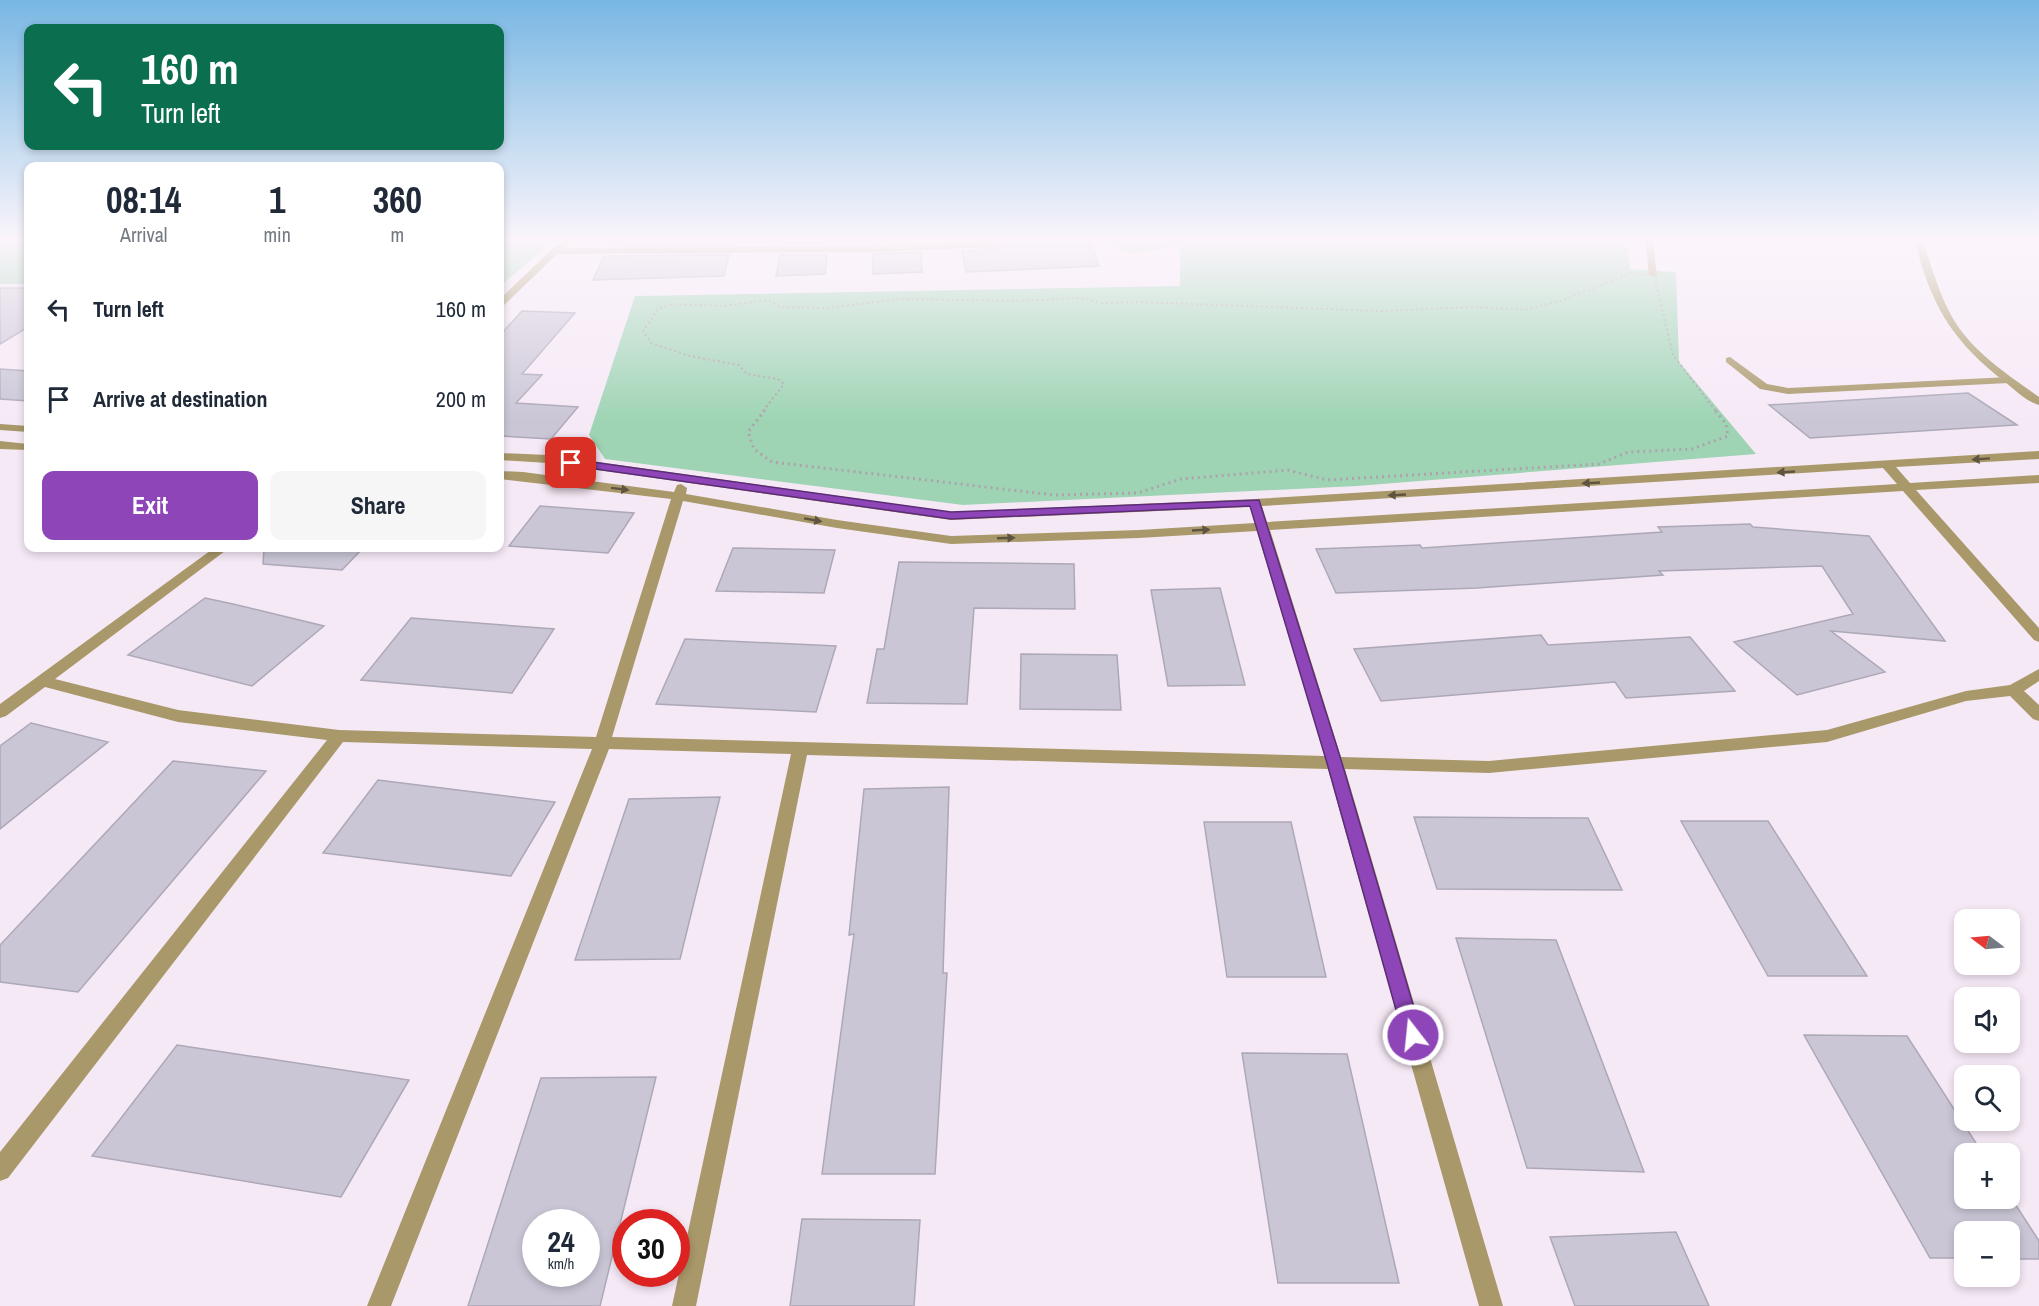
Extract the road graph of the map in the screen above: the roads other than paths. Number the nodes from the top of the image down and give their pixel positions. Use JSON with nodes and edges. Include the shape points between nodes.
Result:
{"nodes":[{"id":1,"x":1940,"y":299,"type":"edge"},
{"id":2,"x":1730,"y":360,"type":"dead end"},
{"id":3,"x":2009,"y":380,"type":"junction"},
{"id":4,"x":2039,"y":402,"type":"edge"},
{"id":5,"x":0,"y":427,"type":"edge"},
{"id":6,"x":24,"y":429,"type":"edge"},
{"id":7,"x":0,"y":446,"type":"edge"},
{"id":8,"x":24,"y":447,"type":"edge"},
{"id":9,"x":2039,"y":455,"type":"edge"},
{"id":10,"x":504,"y":456,"type":"edge"},
{"id":11,"x":1888,"y":466,"type":"junction"},
{"id":12,"x":504,"y":475,"type":"edge"},
{"id":13,"x":2039,"y":479,"type":"edge"},
{"id":14,"x":682,"y":487,"type":"junction"},
{"id":15,"x":1907,"y":487,"type":"junction"},
{"id":16,"x":1255,"y":503,"type":"junction"},
{"id":17,"x":1264,"y":526,"type":"junction"},
{"id":18,"x":217,"y":552,"type":"edge"},
{"id":19,"x":2039,"y":637,"type":"edge"},
{"id":20,"x":2039,"y":674,"type":"edge"},
{"id":21,"x":43,"y":681,"type":"junction"},
{"id":22,"x":2014,"y":690,"type":"junction"},
{"id":23,"x":0,"y":712,"type":"edge"},
{"id":24,"x":2039,"y":715,"type":"edge"},
{"id":25,"x":339,"y":736,"type":"junction"},
{"id":26,"x":602,"y":745,"type":"junction"},
{"id":27,"x":800,"y":750,"type":"junction"},
{"id":28,"x":1335,"y":763,"type":"junction"},
{"id":29,"x":0,"y":1170,"type":"edge"},
{"id":30,"x":379,"y":1306,"type":"edge"},
{"id":31,"x":684,"y":1306,"type":"edge"},
{"id":32,"x":1491,"y":1306,"type":"edge"}],
"edges":[{"from":1,"to":3,"type":"street","via":[[1959,335]]},
{"from":2,"to":3,"type":"street","via":[[1764,387],[1788,391]]},
{"from":3,"to":4,"type":"street"},
{"from":5,"to":6,"type":"street"},
{"from":7,"to":8,"type":"street"},
{"from":9,"to":11,"type":"street","one_way":true},
{"from":10,"to":14,"type":"street","via":[[548,459]]},
{"from":11,"to":15,"type":"street"},
{"from":11,"to":16,"type":"street","one_way":true},
{"from":12,"to":14,"type":"street","one_way":true},
{"from":13,"to":15,"type":"street"},
{"from":14,"to":16,"type":"street","via":[[951,516]]},
{"from":14,"to":17,"type":"street","one_way":true,"via":[[837,524],[951,540]]},
{"from":14,"to":26,"type":"street"},
{"from":15,"to":17,"type":"street"},
{"from":15,"to":19,"type":"street"},
{"from":16,"to":17,"type":"street"},
{"from":17,"to":28,"type":"street"},
{"from":18,"to":21,"type":"street"},
{"from":20,"to":22,"type":"street"},
{"from":21,"to":23,"type":"street"},
{"from":21,"to":25,"type":"street","via":[[178,716]]},
{"from":22,"to":24,"type":"street"},
{"from":22,"to":28,"type":"street","via":[[1966,696],[1827,736],[1489,767]]},
{"from":25,"to":26,"type":"street"},
{"from":25,"to":29,"type":"street"},
{"from":26,"to":27,"type":"street"},
{"from":26,"to":30,"type":"street"},
{"from":27,"to":28,"type":"street"},
{"from":27,"to":31,"type":"street"},
{"from":28,"to":32,"type":"street"}]}
